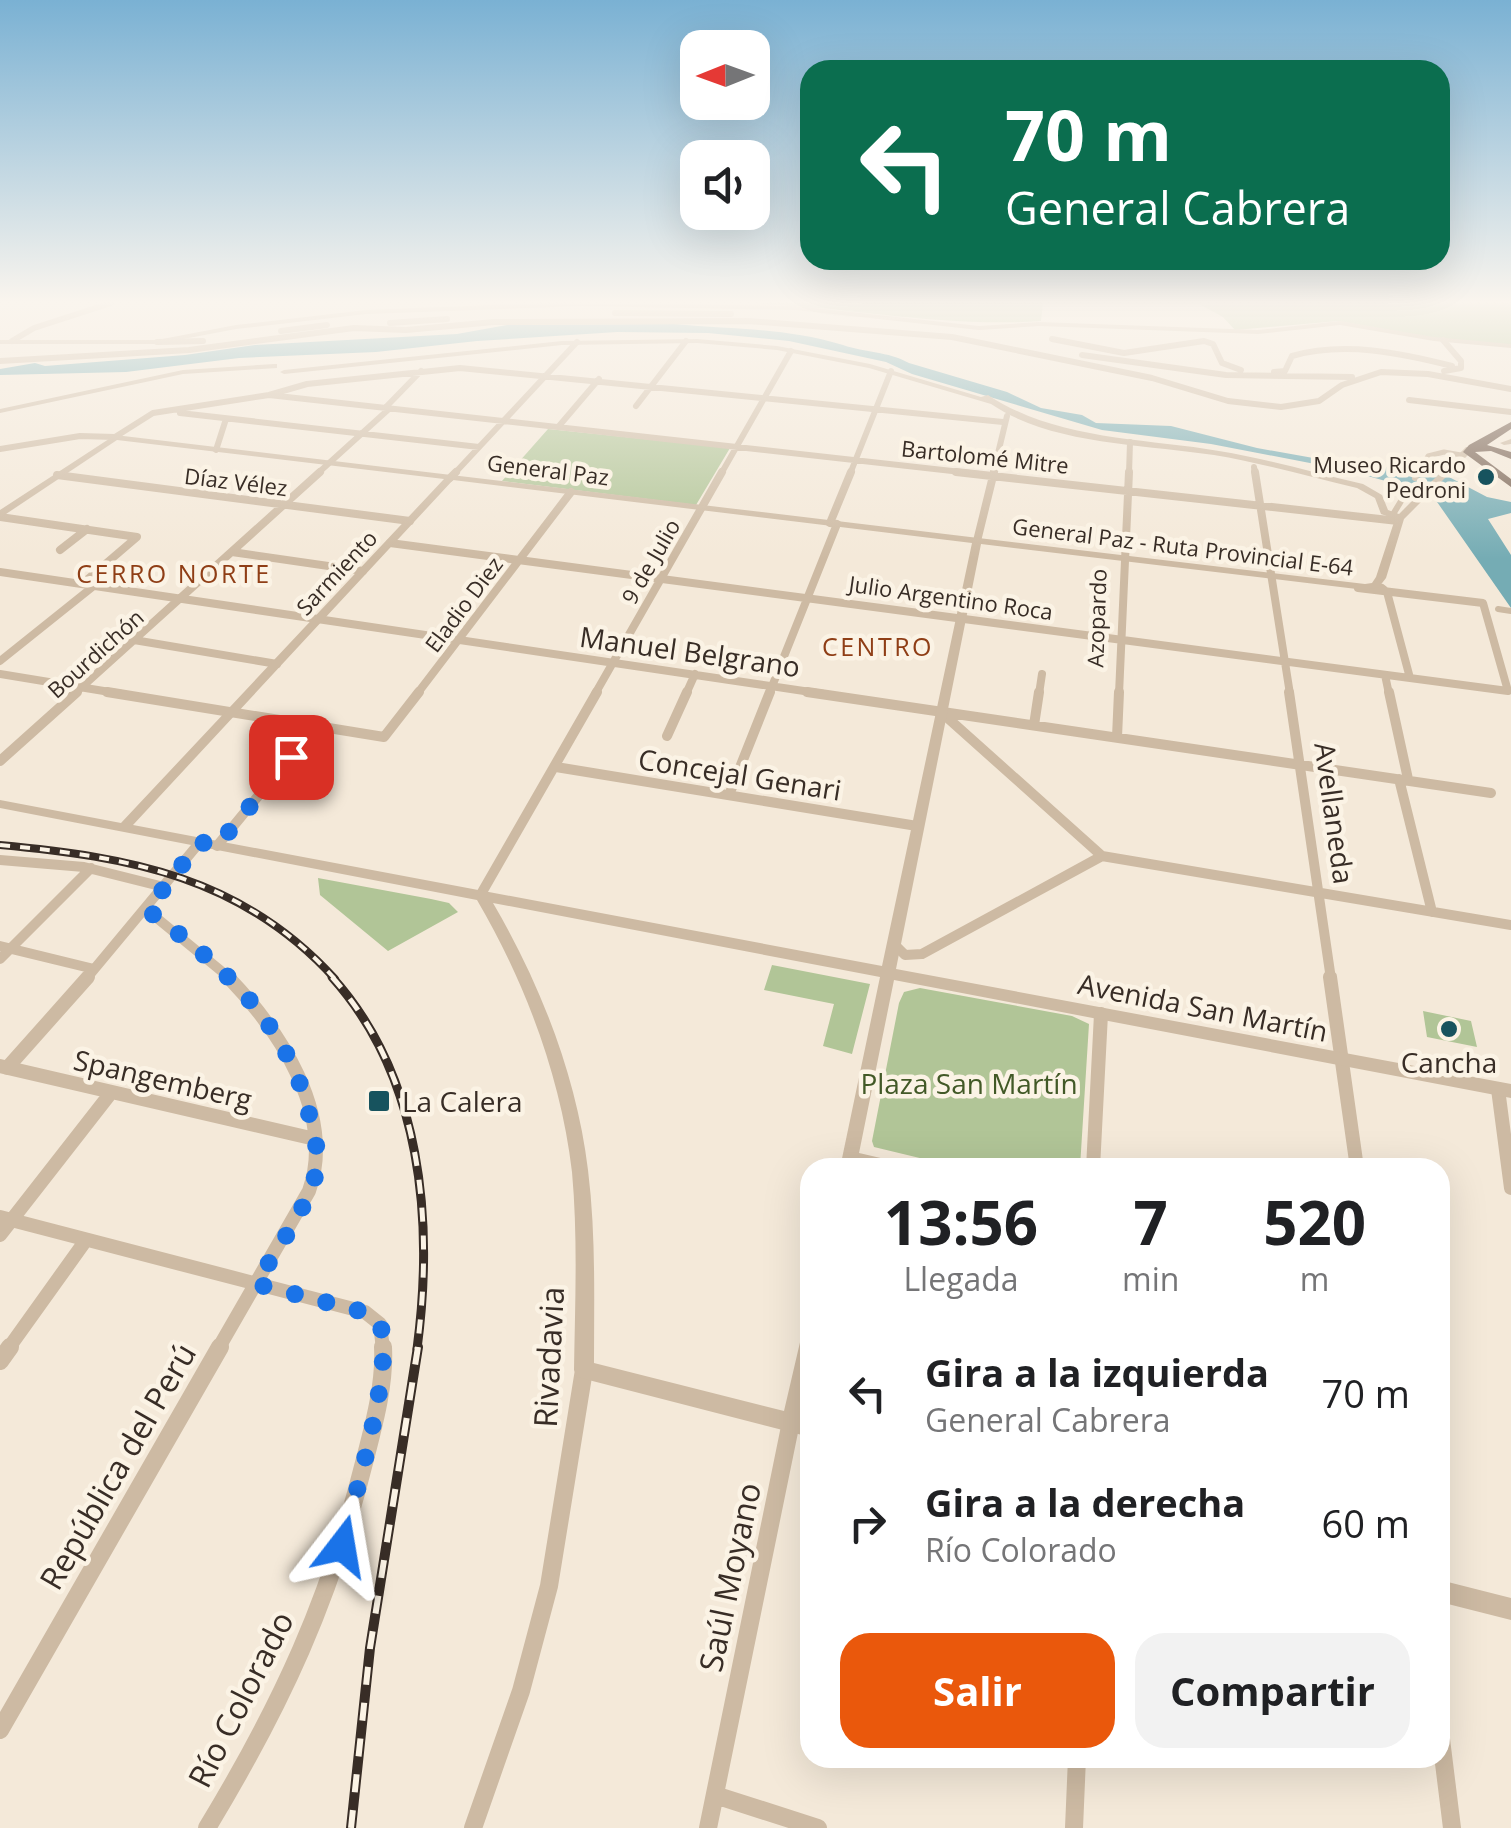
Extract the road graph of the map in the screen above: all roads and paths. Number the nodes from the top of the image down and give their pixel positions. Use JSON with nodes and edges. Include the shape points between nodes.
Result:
{"nodes":[{"id":1,"x":107,"y":388,"type":"edge"},
{"id":2,"x":292,"y":388,"type":"edge"},
{"id":3,"x":405,"y":388,"type":"edge"},
{"id":4,"x":535,"y":388,"type":"edge"},
{"id":5,"x":592,"y":388,"type":"edge"},
{"id":6,"x":651,"y":388,"type":"edge"},
{"id":7,"x":688,"y":388,"type":"edge"},
{"id":8,"x":772,"y":388,"type":"edge"},
{"id":9,"x":884,"y":388,"type":"edge"},
{"id":10,"x":947,"y":388,"type":"edge"},
{"id":11,"x":1186,"y":388,"type":"edge"},
{"id":12,"x":1337,"y":388,"type":"edge"},
{"id":13,"x":269,"y":395,"type":"junction"},
{"id":14,"x":768,"y":396,"type":"junction"},
{"id":15,"x":1409,"y":400,"type":"dead end"},
{"id":16,"x":636,"y":406,"type":"dead end"},
{"id":17,"x":877,"y":407,"type":"junction"},
{"id":18,"x":388,"y":408,"type":"junction"},
{"id":19,"x":0,"y":411,"type":"edge"},
{"id":20,"x":162,"y":411,"type":"junction"},
{"id":21,"x":1010,"y":412,"type":"junction"},
{"id":22,"x":1511,"y":412,"type":"edge"},
{"id":23,"x":226,"y":418,"type":"junction"},
{"id":24,"x":505,"y":420,"type":"junction"},
{"id":25,"x":1003,"y":422,"type":"junction"},
{"id":26,"x":1511,"y":424,"type":"edge"},
{"id":27,"x":559,"y":426,"type":"junction"},
{"id":28,"x":362,"y":434,"type":"junction"},
{"id":29,"x":115,"y":437,"type":"junction"},
{"id":30,"x":1509,"y":439,"type":"edge"},
{"id":31,"x":1130,"y":442,"type":"junction"},
{"id":32,"x":738,"y":446,"type":"junction"},
{"id":33,"x":479,"y":447,"type":"junction"},
{"id":34,"x":216,"y":450,"type":"junction"},
{"id":35,"x":1467,"y":451,"type":"junction"},
{"id":36,"x":0,"y":452,"type":"edge"},
{"id":37,"x":1511,"y":455,"type":"edge"},
{"id":38,"x":856,"y":459,"type":"junction"},
{"id":39,"x":1425,"y":459,"type":"joint"},
{"id":40,"x":330,"y":464,"type":"junction"},
{"id":41,"x":1485,"y":464,"type":"junction"},
{"id":42,"x":1511,"y":465,"type":"edge"},
{"id":43,"x":1254,"y":467,"type":"dead end"},
{"id":44,"x":1451,"y":469,"type":"junction"},
{"id":45,"x":991,"y":474,"type":"junction"},
{"id":46,"x":57,"y":476,"type":"junction"},
{"id":47,"x":450,"y":478,"type":"junction"},
{"id":48,"x":1415,"y":478,"type":"dead end"},
{"id":49,"x":1511,"y":483,"type":"edge"},
{"id":50,"x":1409,"y":488,"type":"dead end"},
{"id":51,"x":1127,"y":490,"type":"junction"},
{"id":52,"x":571,"y":492,"type":"junction"},
{"id":53,"x":282,"y":504,"type":"junction"},
{"id":54,"x":1261,"y":504,"type":"junction"},
{"id":55,"x":703,"y":508,"type":"junction"},
{"id":56,"x":0,"y":516,"type":"edge"},
{"id":57,"x":1397,"y":518,"type":"junction"},
{"id":58,"x":410,"y":521,"type":"junction"},
{"id":59,"x":834,"y":524,"type":"junction"},
{"id":60,"x":87,"y":529,"type":"junction"},
{"id":61,"x":977,"y":541,"type":"junction"},
{"id":62,"x":390,"y":543,"type":"junction"},
{"id":63,"x":60,"y":550,"type":"dead end"},
{"id":64,"x":232,"y":552,"type":"junction"},
{"id":65,"x":1123,"y":559,"type":"junction"},
{"id":66,"x":520,"y":560,"type":"junction"},
{"id":67,"x":0,"y":572,"type":"edge"},
{"id":68,"x":363,"y":572,"type":"junction"},
{"id":69,"x":13,"y":574,"type":"junction"},
{"id":70,"x":1271,"y":577,"type":"junction"},
{"id":71,"x":663,"y":578,"type":"junction"},
{"id":72,"x":1381,"y":578,"type":"junction"},
{"id":73,"x":0,"y":583,"type":"edge"},
{"id":74,"x":82,"y":584,"type":"junction"},
{"id":75,"x":95,"y":586,"type":"junction"},
{"id":76,"x":1351,"y":587,"type":"junction"},
{"id":77,"x":1388,"y":592,"type":"junction"},
{"id":78,"x":808,"y":598,"type":"junction"},
{"id":79,"x":181,"y":600,"type":"junction"},
{"id":80,"x":1483,"y":603,"type":"junction"},
{"id":81,"x":1511,"y":611,"type":"edge"},
{"id":82,"x":961,"y":618,"type":"junction"},
{"id":83,"x":319,"y":619,"type":"junction"},
{"id":84,"x":1119,"y":639,"type":"junction"},
{"id":85,"x":134,"y":640,"type":"junction"},
{"id":86,"x":460,"y":640,"type":"junction"},
{"id":87,"x":0,"y":661,"type":"edge"},
{"id":88,"x":1285,"y":661,"type":"junction"},
{"id":89,"x":616,"y":663,"type":"junction"},
{"id":90,"x":277,"y":664,"type":"junction"},
{"id":91,"x":0,"y":674,"type":"edge"},
{"id":92,"x":695,"y":674,"type":"junction"},
{"id":93,"x":1042,"y":674,"type":"dead end"},
{"id":94,"x":1384,"y":675,"type":"junction"},
{"id":95,"x":1410,"y":678,"type":"junction"},
{"id":96,"x":774,"y":686,"type":"junction"},
{"id":97,"x":82,"y":688,"type":"junction"},
{"id":98,"x":940,"y":711,"type":"junction"},
{"id":99,"x":231,"y":714,"type":"junction"},
{"id":100,"x":1034,"y":725,"type":"junction"},
{"id":101,"x":316,"y":727,"type":"junction"},
{"id":102,"x":667,"y":736,"type":"dead end"},
{"id":103,"x":1117,"y":738,"type":"junction"},
{"id":104,"x":0,"y":761,"type":"edge"},
{"id":105,"x":1301,"y":765,"type":"junction"},
{"id":106,"x":556,"y":766,"type":"junction"},
{"id":107,"x":1403,"y":779,"type":"junction"},
{"id":108,"x":1492,"y":793,"type":"dead end"},
{"id":109,"x":729,"y":795,"type":"junction"},
{"id":110,"x":0,"y":804,"type":"edge"},
{"id":111,"x":917,"y":826,"type":"junction"},
{"id":112,"x":123,"y":828,"type":"junction"},
{"id":113,"x":200,"y":842,"type":"junction"},
{"id":114,"x":217,"y":846,"type":"junction"},
{"id":115,"x":1102,"y":856,"type":"junction"},
{"id":116,"x":0,"y":860,"type":"edge"},
{"id":117,"x":91,"y":868,"type":"junction"},
{"id":118,"x":164,"y":887,"type":"junction"},
{"id":119,"x":1319,"y":893,"type":"junction"},
{"id":120,"x":481,"y":894,"type":"junction"},
{"id":121,"x":526,"y":904,"type":"junction"},
{"id":122,"x":147,"y":910,"type":"junction"},
{"id":123,"x":1432,"y":912,"type":"junction"},
{"id":124,"x":497,"y":923,"type":"junction"},
{"id":125,"x":1511,"y":925,"type":"edge"},
{"id":126,"x":893,"y":942,"type":"junction"},
{"id":127,"x":5,"y":947,"type":"edge"},
{"id":128,"x":922,"y":954,"type":"junction"},
{"id":129,"x":0,"y":959,"type":"edge"},
{"id":130,"x":94,"y":969,"type":"junction"},
{"id":131,"x":886,"y":974,"type":"junction"},
{"id":132,"x":928,"y":982,"type":"junction"},
{"id":133,"x":1100,"y":1014,"type":"junction"},
{"id":134,"x":1342,"y":1059,"type":"junction"},
{"id":135,"x":4,"y":1067,"type":"edge"},
{"id":136,"x":1504,"y":1090,"type":"edge"},
{"id":137,"x":110,"y":1094,"type":"junction"},
{"id":138,"x":315,"y":1140,"type":"junction"},
{"id":139,"x":850,"y":1158,"type":"edge"},
{"id":140,"x":1094,"y":1158,"type":"edge"},
{"id":141,"x":1356,"y":1158,"type":"edge"},
{"id":142,"x":1511,"y":1188,"type":"edge"},
{"id":143,"x":6,"y":1218,"type":"edge"},
{"id":144,"x":0,"y":1235,"type":"edge"},
{"id":145,"x":86,"y":1240,"type":"junction"},
{"id":146,"x":256,"y":1284,"type":"junction"},
{"id":147,"x":0,"y":1361,"type":"edge"},
{"id":148,"x":584,"y":1370,"type":"junction"},
{"id":149,"x":800,"y":1424,"type":"edge"},
{"id":150,"x":1450,"y":1594,"type":"edge"},
{"id":151,"x":1511,"y":1609,"type":"edge"},
{"id":152,"x":0,"y":1730,"type":"edge"},
{"id":153,"x":1076,"y":1768,"type":"edge"},
{"id":154,"x":1445,"y":1768,"type":"edge"},
{"id":155,"x":715,"y":1795,"type":"junction"},
{"id":156,"x":207,"y":1828,"type":"edge"},
{"id":157,"x":473,"y":1828,"type":"edge"},
{"id":158,"x":708,"y":1828,"type":"edge"},
{"id":159,"x":818,"y":1828,"type":"edge"},
{"id":160,"x":1074,"y":1828,"type":"edge"},
{"id":161,"x":1452,"y":1828,"type":"edge"}],
"edges":[{"from":1,"to":19,"type":"street"},
{"from":2,"to":13,"type":"street"},
{"from":3,"to":18,"type":"street","name":"Bourdichón"},
{"from":4,"to":24,"type":"street","name":"Sarmiento"},
{"from":5,"to":27,"type":"street"},
{"from":6,"to":16,"type":"street"},
{"from":7,"to":14,"type":"street"},
{"from":8,"to":14,"type":"street","name":"9 de Julio"},
{"from":9,"to":17,"type":"street"},
{"from":10,"to":21,"type":"street"},
{"from":11,"to":12,"type":"street","via":[[1281,407],[1320,401]]},
{"from":13,"to":18,"type":"street","name":"Bartolomé Mitre"},
{"from":13,"to":20,"type":"street"},
{"from":14,"to":17,"type":"street"},
{"from":14,"to":32,"type":"street","name":"9 de Julio"},
{"from":15,"to":22,"type":"street"},
{"from":17,"to":25,"type":"street"},
{"from":17,"to":38,"type":"street"},
{"from":18,"to":24,"type":"street","name":"Bartolomé Mitre"},
{"from":18,"to":28,"type":"street","name":"Bourdichón"},
{"from":20,"to":23,"type":"street"},
{"from":20,"to":29,"type":"street"},
{"from":21,"to":25,"type":"street"},
{"from":21,"to":31,"type":"street"},
{"from":23,"to":28,"type":"street"},
{"from":23,"to":34,"type":"street"},
{"from":24,"to":27,"type":"street","name":"Bartolomé Mitre"},
{"from":24,"to":33,"type":"street","name":"Sarmiento"},
{"from":25,"to":45,"type":"street"},
{"from":26,"to":35,"type":"main road"},
{"from":27,"to":32,"type":"street","name":"Bartolomé Mitre"},
{"from":28,"to":33,"type":"street"},
{"from":28,"to":40,"type":"street","name":"Bourdichón"},
{"from":29,"to":34,"type":"street","name":"General Paz"},
{"from":29,"to":36,"type":"street","via":[[80,436]]},
{"from":29,"to":46,"type":"street"},
{"from":30,"to":37,"type":"main road"},
{"from":31,"to":51,"type":"street","name":"Azopardo"},
{"from":31,"to":57,"type":"street","via":[[1218,453],[1360,486]]},
{"from":32,"to":38,"type":"street","name":"Bartolomé Mitre"},
{"from":32,"to":55,"type":"street","name":"9 de Julio"},
{"from":33,"to":47,"type":"street","name":"Sarmiento"},
{"from":34,"to":40,"type":"street","name":"General Paz"},
{"from":35,"to":37,"type":"main road"},
{"from":35,"to":39,"type":"street"},
{"from":35,"to":41,"type":"main road"},
{"from":35,"to":44,"type":"street"},
{"from":38,"to":45,"type":"street","name":"Bartolomé Mitre"},
{"from":38,"to":59,"type":"street"},
{"from":39,"to":48,"type":"street"},
{"from":40,"to":47,"type":"street","name":"General Paz"},
{"from":40,"to":53,"type":"street","name":"Bourdichón"},
{"from":41,"to":42,"type":"main road"},
{"from":41,"to":44,"type":"street"},
{"from":41,"to":49,"type":"main road"},
{"from":42,"to":49,"type":"main road"},
{"from":43,"to":54,"type":"street","name":"Avellaneda"},
{"from":44,"to":57,"type":"street"},
{"from":45,"to":51,"type":"street","name":"Bartolomé Mitre"},
{"from":45,"to":61,"type":"street"},
{"from":46,"to":53,"type":"street","name":"Díaz Vélez"},
{"from":46,"to":56,"type":"street"},
{"from":47,"to":52,"type":"street","name":"General Paz"},
{"from":47,"to":58,"type":"street","name":"Sarmiento"},
{"from":50,"to":57,"type":"street"},
{"from":51,"to":54,"type":"street","name":"Bartolomé Mitre"},
{"from":51,"to":65,"type":"street","name":"Azopardo"},
{"from":52,"to":55,"type":"street","name":"General Paz"},
{"from":52,"to":66,"type":"street","name":"Eladio Diez"},
{"from":53,"to":58,"type":"street","name":"Díaz Vélez"},
{"from":53,"to":64,"type":"street","name":"Bourdichón"},
{"from":54,"to":57,"type":"street","name":"Bartolomé Mitre"},
{"from":54,"to":70,"type":"street","name":"Avellaneda"},
{"from":55,"to":59,"type":"street","name":"General Paz"},
{"from":55,"to":71,"type":"street","name":"9 de Julio"},
{"from":56,"to":60,"type":"street"},
{"from":57,"to":72,"type":"street"},
{"from":58,"to":62,"type":"street","name":"Sarmiento"},
{"from":59,"to":61,"type":"street","name":"General Paz"},
{"from":59,"to":78,"type":"street"},
{"from":60,"to":63,"type":"street"},
{"from":60,"to":74,"type":"street","via":[[136,537]]},
{"from":61,"to":65,"type":"street","name":"General Paz - Ruta Provincial E-64"},
{"from":61,"to":82,"type":"street"},
{"from":62,"to":66,"type":"street","name":"Julio Argentino Roca"},
{"from":62,"to":68,"type":"street","name":"Sarmiento"},
{"from":64,"to":68,"type":"street"},
{"from":64,"to":79,"type":"street","name":"Bourdichón"},
{"from":65,"to":70,"type":"street","name":"General Paz - Ruta Provincial E-64"},
{"from":65,"to":84,"type":"street","name":"Azopardo"},
{"from":66,"to":71,"type":"street","name":"Julio Argentino Roca"},
{"from":66,"to":86,"type":"street","name":"Eladio Diez"},
{"from":67,"to":69,"type":"street","name":"Manuel Belgrano"},
{"from":68,"to":83,"type":"street","name":"Sarmiento"},
{"from":69,"to":73,"type":"street"},
{"from":69,"to":74,"type":"street","name":"Manuel Belgrano"},
{"from":70,"to":76,"type":"street","name":"General Paz - Ruta Provincial E-64"},
{"from":70,"to":88,"type":"street","name":"Avellaneda"},
{"from":71,"to":78,"type":"street","name":"Julio Argentino Roca"},
{"from":71,"to":89,"type":"street","name":"9 de Julio"},
{"from":72,"to":76,"type":"street","name":"General Paz - Ruta Provincial E-64","via":[[1370,587]]},
{"from":72,"to":77,"type":"street"},
{"from":74,"to":75,"type":"street","name":"Manuel Belgrano"},
{"from":75,"to":79,"type":"street","name":"Manuel Belgrano"},
{"from":75,"to":87,"type":"street"},
{"from":76,"to":77,"type":"street"},
{"from":77,"to":80,"type":"street"},
{"from":77,"to":95,"type":"street"},
{"from":78,"to":82,"type":"street","name":"Julio Argentino Roca"},
{"from":78,"to":96,"type":"street"},
{"from":79,"to":83,"type":"street","name":"Manuel Belgrano"},
{"from":79,"to":85,"type":"street","name":"Bourdichón"},
{"from":80,"to":81,"type":"street"},
{"from":80,"to":95,"type":"street","name":"Julio Argentino Roca","via":[[1508,691]]},
{"from":82,"to":84,"type":"street","name":"Julio Argentino Roca"},
{"from":82,"to":98,"type":"street"},
{"from":83,"to":86,"type":"street","name":"Manuel Belgrano"},
{"from":83,"to":90,"type":"street","name":"Sarmiento"},
{"from":84,"to":88,"type":"street","name":"Julio Argentino Roca"},
{"from":84,"to":103,"type":"street","name":"Azopardo"},
{"from":85,"to":90,"type":"street"},
{"from":85,"to":97,"type":"street","name":"Bourdichón"},
{"from":86,"to":89,"type":"street","name":"Manuel Belgrano"},
{"from":86,"to":101,"type":"street","name":"Eladio Diez","via":[[384,736]]},
{"from":88,"to":94,"type":"street","name":"Julio Argentino Roca"},
{"from":88,"to":105,"type":"street","name":"Avellaneda"},
{"from":89,"to":92,"type":"street","name":"Manuel Belgrano"},
{"from":89,"to":106,"type":"street","name":"9 de Julio"},
{"from":90,"to":99,"type":"street","name":"Sarmiento"},
{"from":91,"to":97,"type":"street"},
{"from":92,"to":96,"type":"street","name":"Manuel Belgrano"},
{"from":92,"to":102,"type":"street"},
{"from":93,"to":100,"type":"street"},
{"from":94,"to":95,"type":"street","name":"Julio Argentino Roca"},
{"from":94,"to":107,"type":"street"},
{"from":96,"to":98,"type":"street","name":"Manuel Belgrano"},
{"from":96,"to":109,"type":"street"},
{"from":97,"to":99,"type":"street"},
{"from":97,"to":104,"type":"street","name":"Bourdichón"},
{"from":98,"to":100,"type":"street","name":"Manuel Belgrano"},
{"from":98,"to":111,"type":"street"},
{"from":98,"to":115,"type":"street"},
{"from":99,"to":101,"type":"street"},
{"from":99,"to":112,"type":"street","name":"Sarmiento"},
{"from":100,"to":103,"type":"street","name":"Manuel Belgrano"},
{"from":101,"to":114,"type":"street"},
{"from":103,"to":105,"type":"street","name":"Manuel Belgrano"},
{"from":105,"to":107,"type":"street","name":"Manuel Belgrano"},
{"from":105,"to":119,"type":"street","name":"Avellaneda"},
{"from":106,"to":109,"type":"street","name":"Concejal Genari"},
{"from":106,"to":120,"type":"street","name":"9 de Julio"},
{"from":107,"to":108,"type":"street","name":"Manuel Belgrano"},
{"from":107,"to":123,"type":"street"},
{"from":109,"to":111,"type":"street","name":"Concejal Genari"},
{"from":110,"to":112,"type":"street","name":"Avenida San Martín"},
{"from":111,"to":126,"type":"street"},
{"from":112,"to":113,"type":"street","name":"Avenida San Martín"},
{"from":113,"to":114,"type":"street","name":"Avenida San Martín"},
{"from":113,"to":118,"type":"street"},
{"from":114,"to":120,"type":"street","name":"Avenida San Martín"},
{"from":115,"to":119,"type":"street"},
{"from":115,"to":128,"type":"street"},
{"from":116,"to":117,"type":"street"},
{"from":117,"to":118,"type":"street"},
{"from":117,"to":127,"type":"street"},
{"from":118,"to":122,"type":"street"},
{"from":119,"to":123,"type":"street"},
{"from":119,"to":134,"type":"street","name":"Avellaneda"},
{"from":120,"to":121,"type":"street","name":"Avenida San Martín"},
{"from":120,"to":124,"type":"street","name":"Rivadavia"},
{"from":121,"to":124,"type":"street","via":[[510,908]]},
{"from":121,"to":131,"type":"street","name":"Avenida San Martín"},
{"from":122,"to":130,"type":"street"},
{"from":122,"to":138,"type":"street","via":[[235,980],[263,1014],[304,1087]]},
{"from":123,"to":125,"type":"street"},
{"from":124,"to":148,"type":"street","name":"Rivadavia","via":[[548,1044],[576,1141]]},
{"from":126,"to":128,"type":"street","via":[[899,953]]},
{"from":126,"to":131,"type":"street"},
{"from":127,"to":129,"type":"street"},
{"from":127,"to":130,"type":"street"},
{"from":128,"to":132,"type":"street","via":[[914,968]]},
{"from":130,"to":135,"type":"street"},
{"from":131,"to":132,"type":"street","name":"Avenida San Martín"},
{"from":131,"to":139,"type":"street"},
{"from":132,"to":133,"type":"street","name":"Avenida San Martín"},
{"from":133,"to":134,"type":"street","name":"Avenida San Martín"},
{"from":133,"to":140,"type":"street"},
{"from":134,"to":136,"type":"street","name":"Avenida San Martín"},
{"from":134,"to":141,"type":"street","name":"Avellaneda"},
{"from":135,"to":137,"type":"street","name":"Spangemberg"},
{"from":136,"to":142,"type":"street"},
{"from":137,"to":138,"type":"street","name":"Spangemberg"},
{"from":137,"to":143,"type":"street"},
{"from":138,"to":146,"type":"street","via":[[314,1177]]},
{"from":143,"to":144,"type":"street"},
{"from":143,"to":145,"type":"street"},
{"from":145,"to":146,"type":"street"},
{"from":145,"to":147,"type":"street"},
{"from":146,"to":152,"type":"street","name":"República del Perú"},
{"from":146,"to":156,"type":"street","name":"Río Colorado","via":[[376,1318],[382,1328],[380,1382],[342,1546],[307,1644]]},
{"from":148,"to":149,"type":"street"},
{"from":148,"to":157,"type":"street","name":"Rivadavia","via":[[543,1611]]},
{"from":149,"to":155,"type":"street","name":"Saúl Moyano"},
{"from":150,"to":151,"type":"street"},
{"from":153,"to":160,"type":"street"},
{"from":154,"to":161,"type":"street"},
{"from":155,"to":158,"type":"street","name":"Saúl Moyano"},
{"from":155,"to":159,"type":"street"}]}
